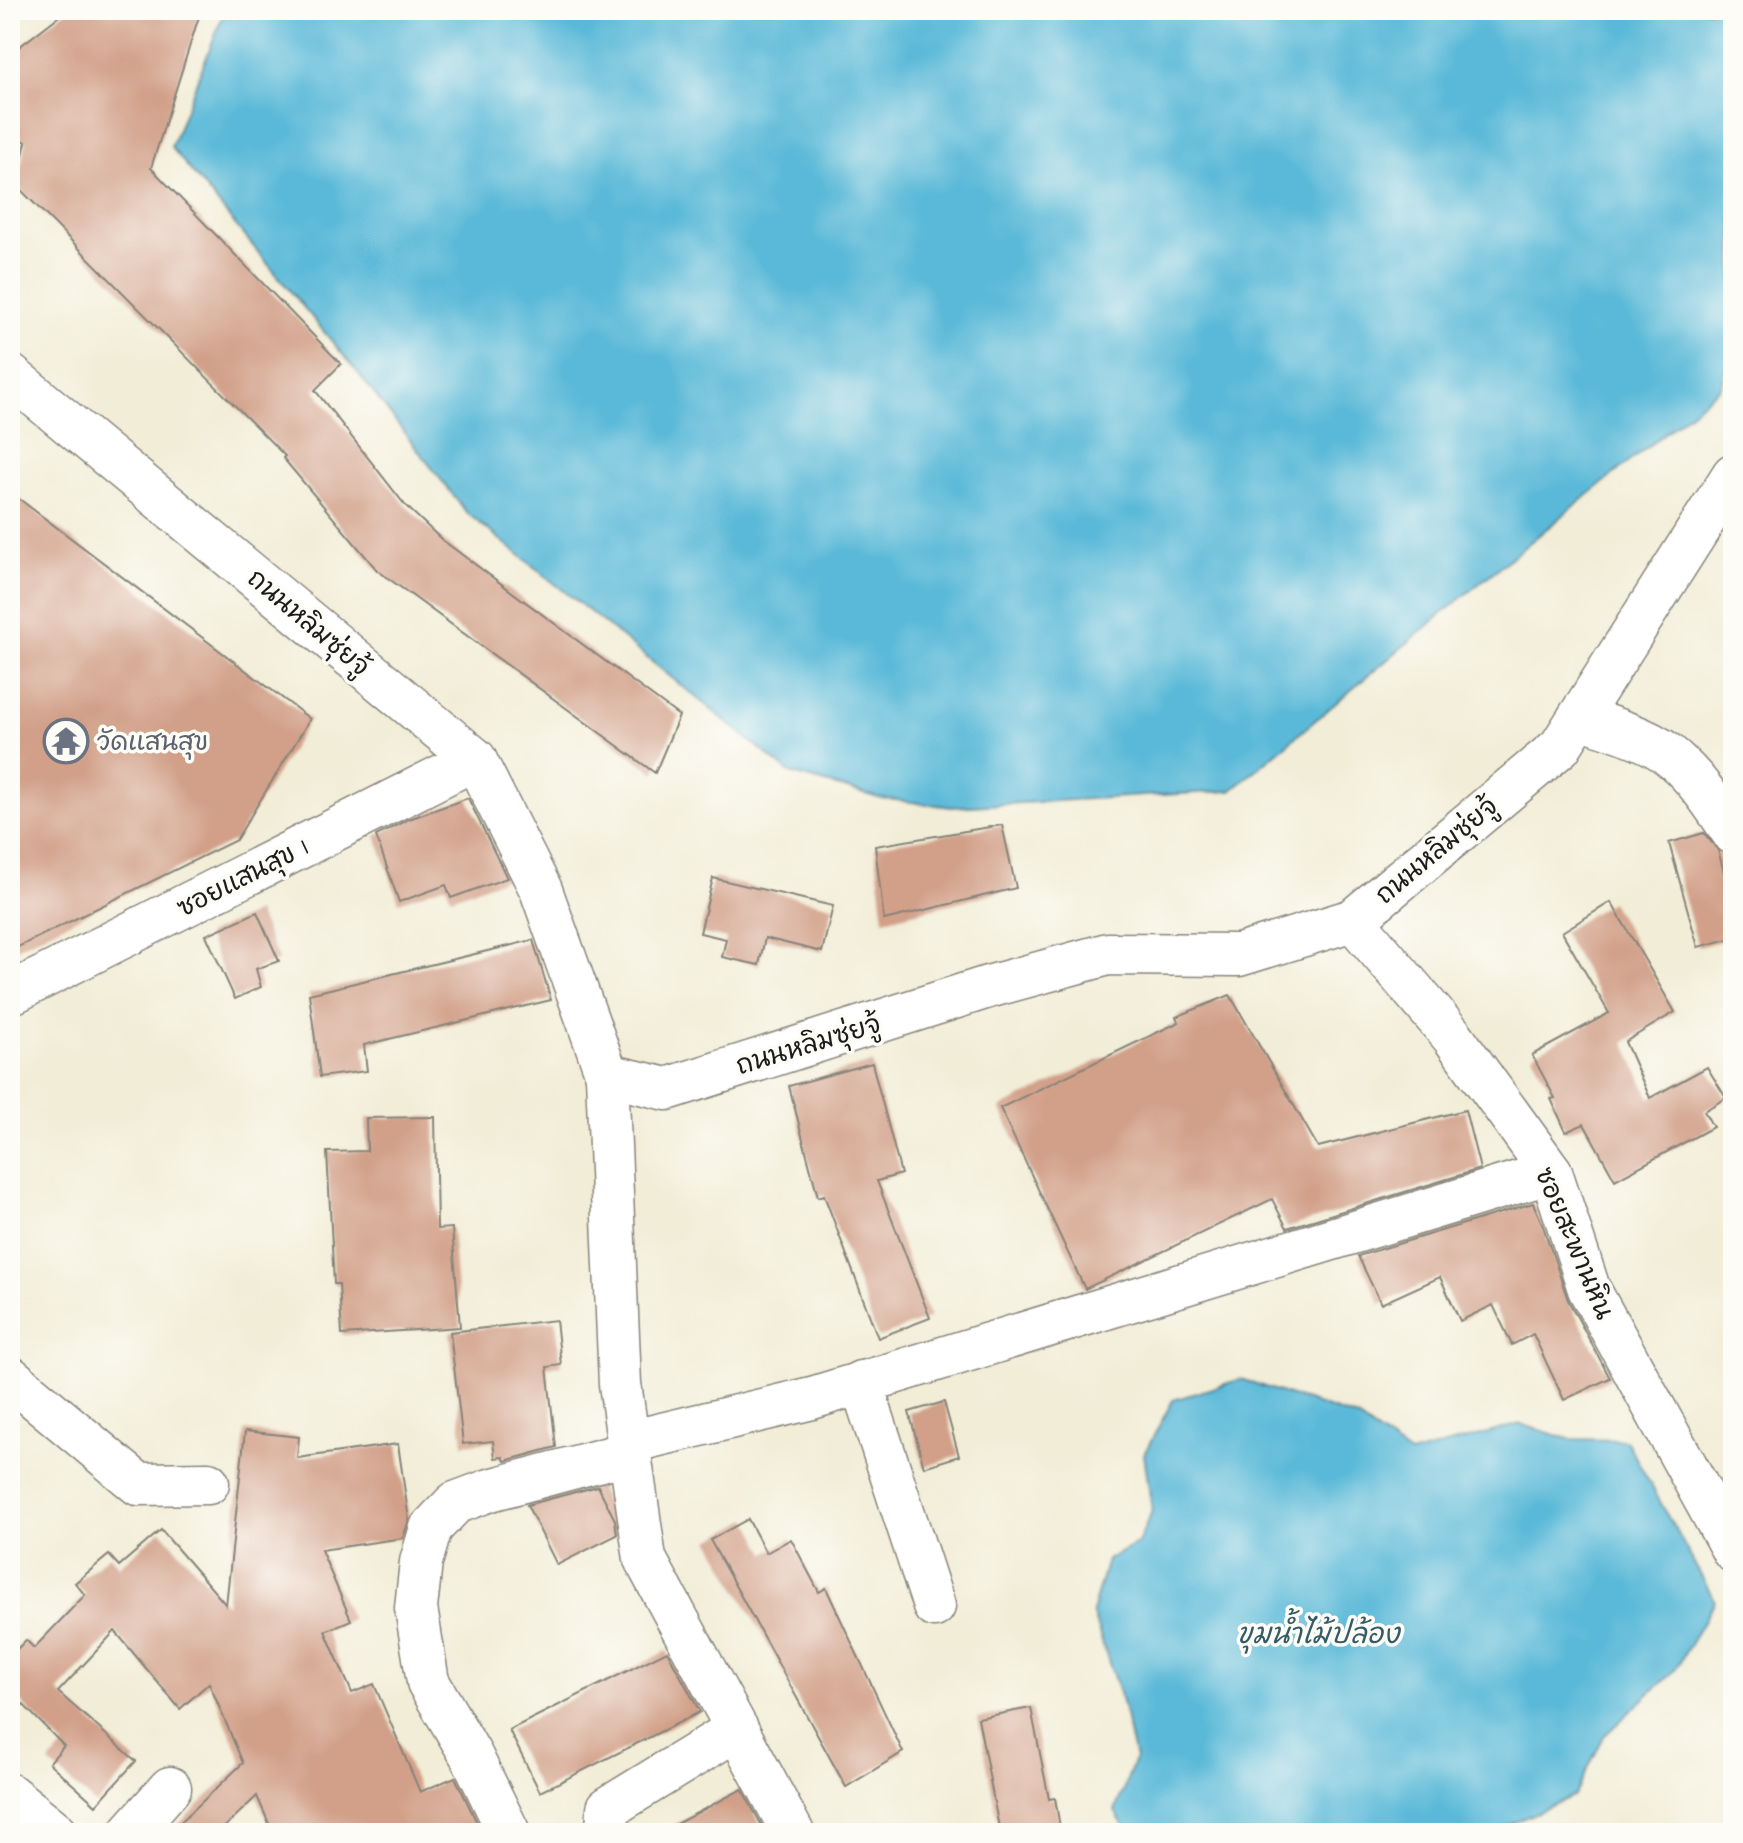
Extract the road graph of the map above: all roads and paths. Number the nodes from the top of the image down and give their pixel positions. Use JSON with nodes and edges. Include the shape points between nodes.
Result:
{"nodes":[{"id":1,"x":10,"y":375,"type":"edge"},
{"id":2,"x":1733,"y":475,"type":"edge"},
{"id":3,"x":1579,"y":717,"type":"junction"},
{"id":4,"x":475,"y":759,"type":"junction"},
{"id":5,"x":1733,"y":833,"type":"edge"},
{"id":6,"x":1353,"y":920,"type":"junction"},
{"id":7,"x":10,"y":994,"type":"edge"},
{"id":8,"x":607,"y":1075,"type":"junction"},
{"id":9,"x":1551,"y":1172,"type":"junction"},
{"id":10,"x":10,"y":1377,"type":"edge"},
{"id":11,"x":861,"y":1382,"type":"junction"},
{"id":12,"x":630,"y":1447,"type":"junction"},
{"id":13,"x":208,"y":1483,"type":"dead end"},
{"id":14,"x":1733,"y":1551,"type":"edge"},
{"id":15,"x":934,"y":1606,"type":"dead end"},
{"id":16,"x":737,"y":1729,"type":"junction"},
{"id":17,"x":170,"y":1788,"type":"dead end"},
{"id":18,"x":10,"y":1795,"type":"edge"},
{"id":19,"x":49,"y":1831,"type":"edge"},
{"id":20,"x":130,"y":1833,"type":"edge"},
{"id":21,"x":509,"y":1833,"type":"edge"},
{"id":22,"x":607,"y":1833,"type":"edge"},
{"id":23,"x":793,"y":1833,"type":"edge"}],
"edges":[{"from":1,"to":4,"type":"street","name":"ถนนหลิมซุ่ยจู้"},
{"from":2,"to":3,"type":"street","name":"ถนนหลิมซุ่ยจู้"},
{"from":3,"to":5,"type":"street","via":[[1674,758]]},
{"from":3,"to":6,"type":"street","name":"ถนนหลิมซุ่ยจู้","via":[[1560,747]]},
{"from":4,"to":7,"type":"street","name":"ซอยแสนสุข 1"},
{"from":4,"to":8,"type":"street","name":"ถนนหลิมซุ่ยจู้","via":[[541,890]]},
{"from":6,"to":8,"type":"street","name":"ถนนหลิมซุ่ยจู้","via":[[1239,955],[1108,954],[667,1089]]},
{"from":6,"to":9,"type":"street","name":"ซอยสะพานหิน","via":[[1453,1037]]},
{"from":8,"to":12,"type":"street","via":[[620,1384]]},
{"from":9,"to":11,"type":"street"},
{"from":9,"to":14,"type":"street","name":"ซอยสะพานหิน","via":[[1589,1289]]},
{"from":10,"to":13,"type":"street","via":[[138,1484]]},
{"from":11,"to":12,"type":"street"},
{"from":11,"to":15,"type":"street"},
{"from":12,"to":16,"type":"street","via":[[645,1559]]},
{"from":12,"to":21,"type":"street","via":[[455,1503],[431,1528],[416,1608],[428,1682]]},
{"from":16,"to":22,"type":"street","via":[[608,1808]]},
{"from":16,"to":23,"type":"street"},
{"from":17,"to":20,"type":"street"},
{"from":18,"to":19,"type":"street"}]}
